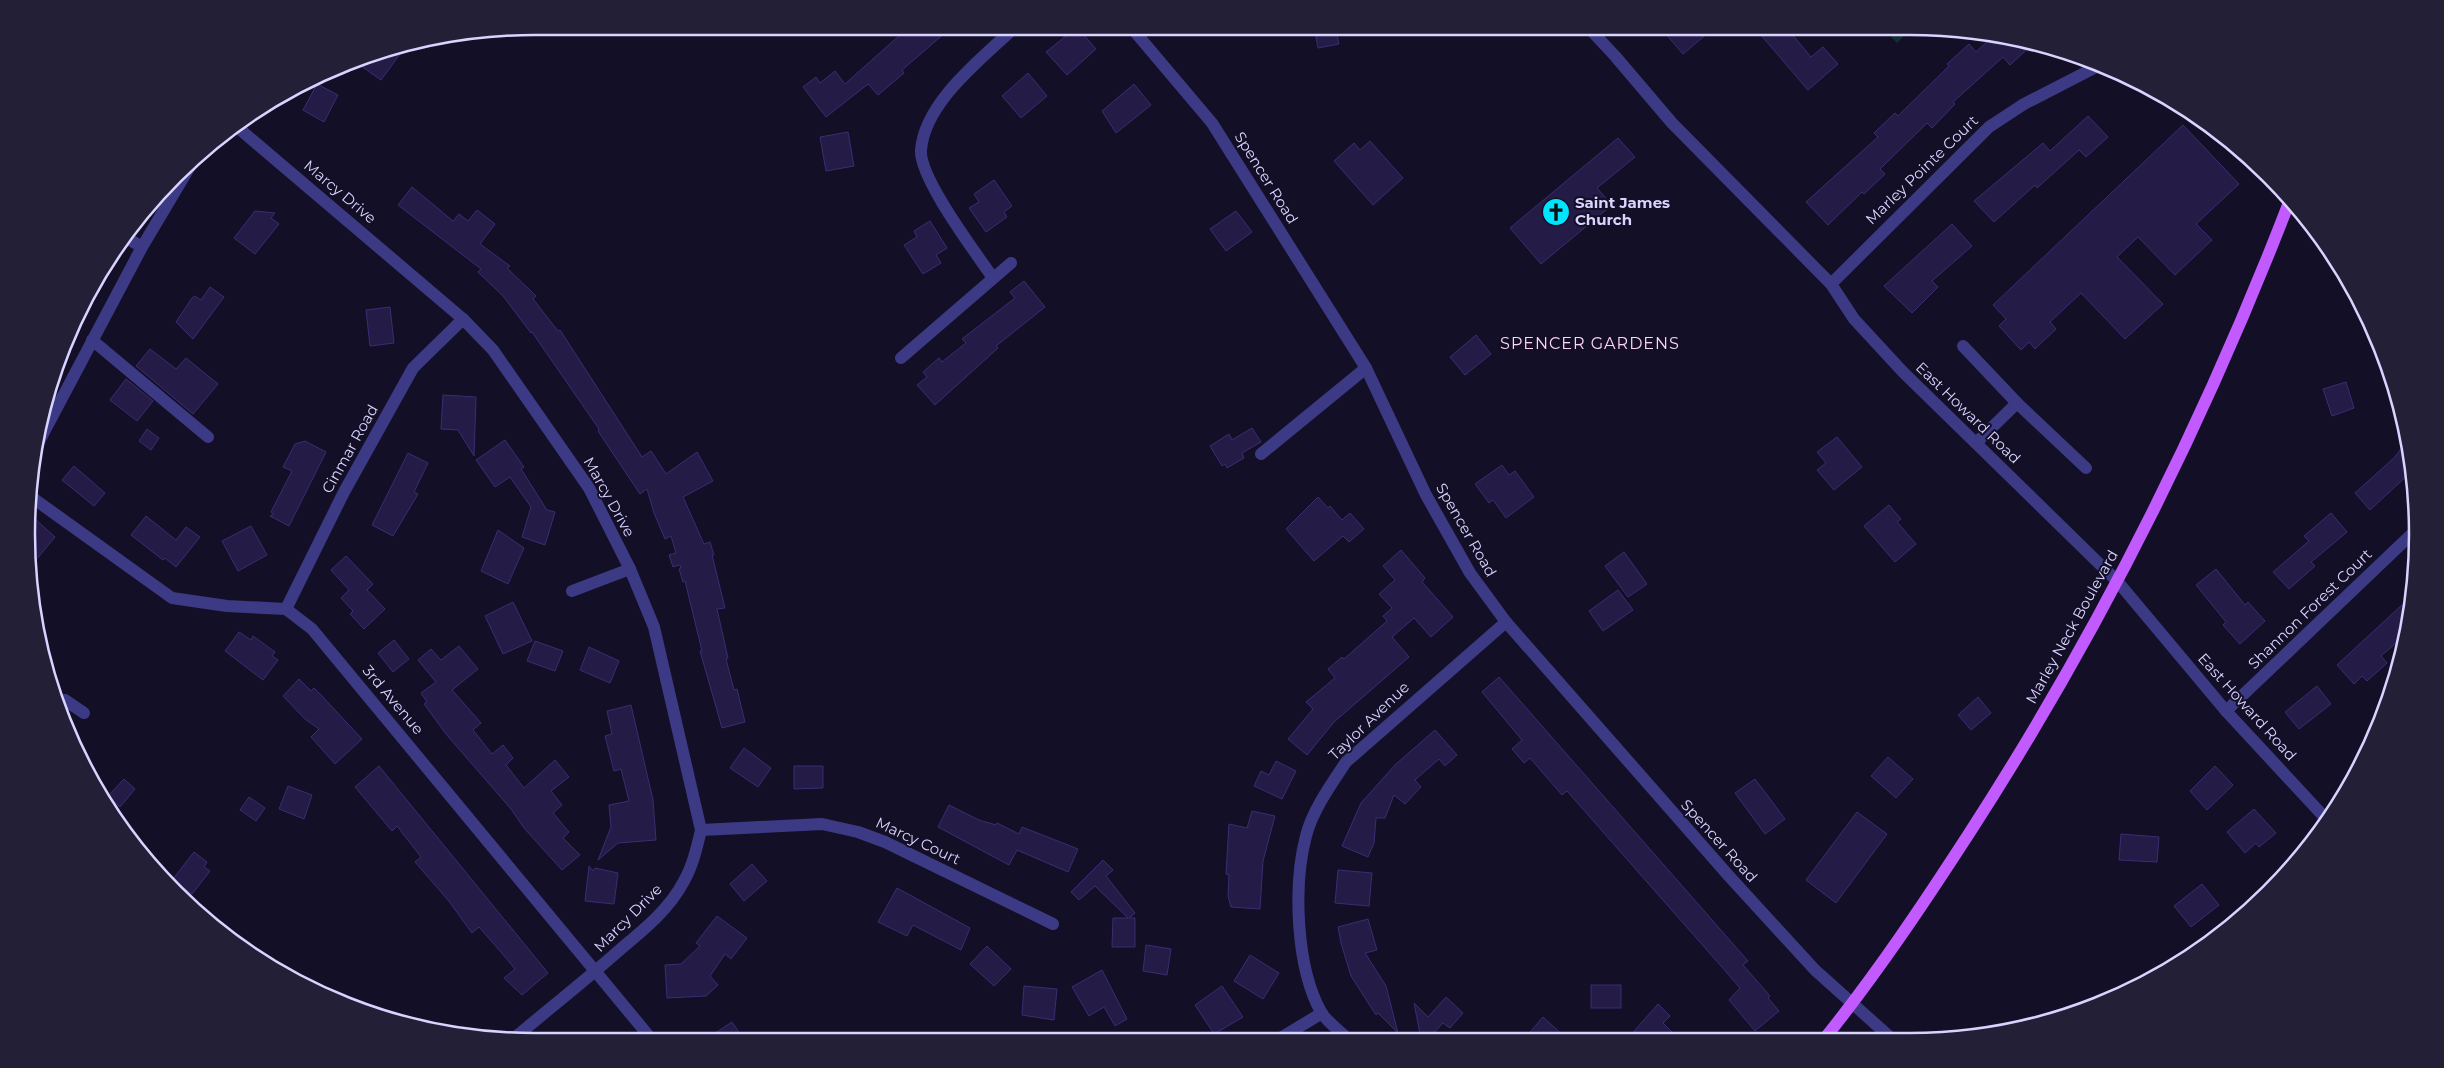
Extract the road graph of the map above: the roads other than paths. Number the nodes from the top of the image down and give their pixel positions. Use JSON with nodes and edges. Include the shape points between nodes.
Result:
{"nodes":[{"id":1,"x":1007,"y":35,"type":"edge"},
{"id":2,"x":1138,"y":35,"type":"edge"},
{"id":3,"x":1595,"y":35,"type":"edge"},
{"id":4,"x":2092,"y":69,"type":"edge"},
{"id":5,"x":241,"y":130,"type":"edge"},
{"id":6,"x":181,"y":181,"type":"edge"},
{"id":7,"x":2287,"y":207,"type":"edge"},
{"id":8,"x":131,"y":240,"type":"edge"},
{"id":9,"x":142,"y":246,"type":"junction"},
{"id":10,"x":1011,"y":263,"type":"dead end"},
{"id":11,"x":993,"y":278,"type":"junction"},
{"id":12,"x":1831,"y":284,"type":"junction"},
{"id":13,"x":462,"y":318,"type":"junction"},
{"id":14,"x":92,"y":340,"type":"junction"},
{"id":15,"x":1963,"y":346,"type":"dead end"},
{"id":16,"x":901,"y":358,"type":"dead end"},
{"id":17,"x":1366,"y":368,"type":"junction"},
{"id":18,"x":2017,"y":403,"type":"junction"},
{"id":19,"x":48,"y":425,"type":"edge"},
{"id":20,"x":208,"y":437,"type":"dead end"},
{"id":21,"x":1976,"y":444,"type":"junction"},
{"id":22,"x":1261,"y":454,"type":"dead end"},
{"id":23,"x":2086,"y":468,"type":"dead end"},
{"id":24,"x":36,"y":500,"type":"edge"},
{"id":25,"x":2409,"y":537,"type":"edge"},
{"id":26,"x":630,"y":568,"type":"junction"},
{"id":27,"x":2118,"y":582,"type":"junction"},
{"id":28,"x":572,"y":591,"type":"dead end"},
{"id":29,"x":286,"y":610,"type":"junction"},
{"id":30,"x":1506,"y":622,"type":"junction"},
{"id":31,"x":63,"y":700,"type":"edge"},
{"id":32,"x":2226,"y":711,"type":"junction"},
{"id":33,"x":84,"y":713,"type":"dead end"},
{"id":34,"x":2322,"y":815,"type":"edge"},
{"id":35,"x":701,"y":830,"type":"junction"},
{"id":36,"x":1053,"y":924,"type":"dead end"},
{"id":37,"x":595,"y":972,"type":"junction"},
{"id":38,"x":1852,"y":1004,"type":"junction"},
{"id":39,"x":1322,"y":1013,"type":"junction"},
{"id":40,"x":521,"y":1033,"type":"edge"},
{"id":41,"x":646,"y":1033,"type":"edge"},
{"id":42,"x":1290,"y":1033,"type":"edge"},
{"id":43,"x":1342,"y":1033,"type":"edge"},
{"id":44,"x":1830,"y":1033,"type":"edge"},
{"id":45,"x":1884,"y":1033,"type":"edge"}],
"edges":[{"from":1,"to":11,"type":"street","via":[[950,89],[936,108],[921,151],[936,194]]},
{"from":2,"to":17,"type":"street","name":"Spencer Road","via":[[1212,123]]},
{"from":3,"to":12,"type":"street","name":"East Howard Road","via":[[1672,123]]},
{"from":4,"to":12,"type":"street","name":"Marley Pointe Court","via":[[2024,104],[1989,127]]},
{"from":5,"to":13,"type":"street","name":"Marcy Drive"},
{"from":6,"to":9,"type":"street"},
{"from":7,"to":27,"type":"main road","name":"Marley Neck Boulevard","via":[[2210,389]]},
{"from":8,"to":9,"type":"street"},
{"from":9,"to":14,"type":"street"},
{"from":10,"to":11,"type":"street"},
{"from":11,"to":16,"type":"street"},
{"from":12,"to":21,"type":"street","name":"East Howard Road","via":[[1860,326]]},
{"from":13,"to":26,"type":"street","name":"Marcy Drive","via":[[493,350],[584,480]]},
{"from":13,"to":29,"type":"street","name":"Cinmar Road","via":[[414,368],[344,492]]},
{"from":14,"to":19,"type":"street"},
{"from":14,"to":20,"type":"street"},
{"from":15,"to":18,"type":"street"},
{"from":17,"to":22,"type":"street"},
{"from":17,"to":30,"type":"street","name":"Spencer Road","via":[[1426,495],[1470,573]]},
{"from":18,"to":21,"type":"street"},
{"from":18,"to":23,"type":"street"},
{"from":21,"to":27,"type":"street","name":"East Howard Road"},
{"from":24,"to":29,"type":"street","via":[[172,598]]},
{"from":25,"to":32,"type":"street","name":"Shannon Forest Court"},
{"from":26,"to":28,"type":"street"},
{"from":26,"to":35,"type":"street","name":"Marcy Drive","via":[[654,627]]},
{"from":27,"to":32,"type":"street","name":"East Howard Road"},
{"from":27,"to":38,"type":"main road","name":"Marley Neck Boulevard","via":[[1999,787]]},
{"from":29,"to":37,"type":"street","name":"3rd Avenue","via":[[312,629]]},
{"from":30,"to":38,"type":"street","name":"Spencer Road","via":[[1728,875],[1815,970]]},
{"from":30,"to":39,"type":"street","name":"Taylor Avenue","via":[[1346,762],[1327,790],[1306,834],[1298,885],[1300,935],[1306,971]]},
{"from":31,"to":33,"type":"street"},
{"from":32,"to":34,"type":"street","name":"East Howard Road"},
{"from":35,"to":36,"type":"street","name":"Marcy Court","via":[[822,824],[858,832]]},
{"from":35,"to":37,"type":"street","name":"Marcy Drive","via":[[684,881],[669,904]]},
{"from":37,"to":40,"type":"street","name":"Marcy Drive"},
{"from":37,"to":41,"type":"street","name":"3rd Avenue"},
{"from":38,"to":44,"type":"main road","name":"Marley Neck Boulevard"},
{"from":38,"to":45,"type":"street","name":"Spencer Road"},
{"from":39,"to":42,"type":"street"},
{"from":39,"to":43,"type":"street","name":"Taylor Avenue"}]}
